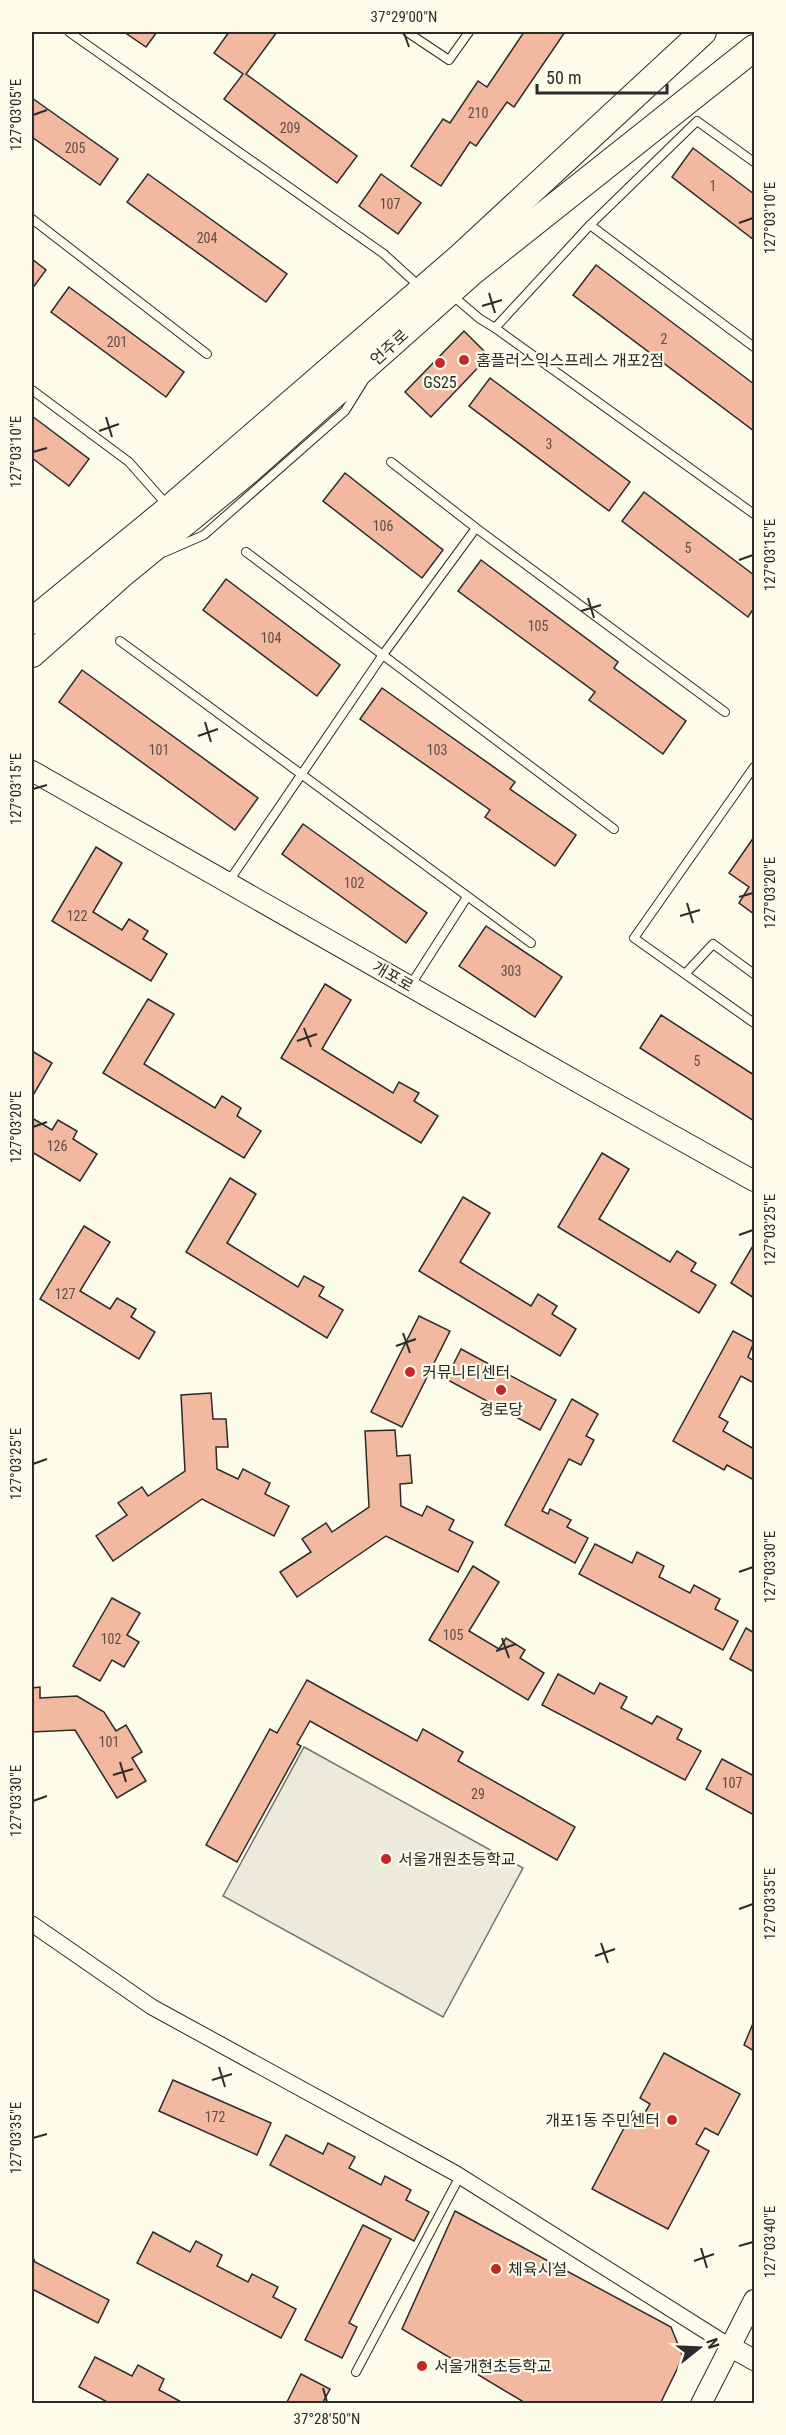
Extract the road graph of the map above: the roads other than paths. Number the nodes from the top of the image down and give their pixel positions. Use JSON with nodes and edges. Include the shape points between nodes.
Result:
{"nodes":[{"id":1,"x":69,"y":32,"type":"edge"},
{"id":2,"x":407,"y":32,"type":"edge"},
{"id":3,"x":469,"y":32,"type":"edge"},
{"id":4,"x":703,"y":32,"type":"edge"},
{"id":5,"x":754,"y":48,"type":"edge"},
{"id":6,"x":754,"y":162,"type":"edge"},
{"id":7,"x":32,"y":219,"type":"edge"},
{"id":8,"x":590,"y":225,"type":"junction"},
{"id":9,"x":423,"y":289,"type":"junction"},
{"id":10,"x":450,"y":292,"type":"junction"},
{"id":11,"x":495,"y":328,"type":"junction"},
{"id":12,"x":754,"y":347,"type":"edge"},
{"id":13,"x":207,"y":354,"type":"dead end"},
{"id":14,"x":32,"y":390,"type":"edge"},
{"id":15,"x":391,"y":462,"type":"dead end"},
{"id":16,"x":170,"y":508,"type":"junction"},
{"id":17,"x":754,"y":514,"type":"edge"},
{"id":18,"x":476,"y":528,"type":"junction"},
{"id":19,"x":246,"y":552,"type":"dead end"},
{"id":20,"x":32,"y":621,"type":"edge"},
{"id":21,"x":120,"y":641,"type":"dead end"},
{"id":22,"x":32,"y":654,"type":"edge"},
{"id":23,"x":382,"y":656,"type":"junction"},
{"id":24,"x":725,"y":712,"type":"dead end"},
{"id":25,"x":754,"y":767,"type":"edge"},
{"id":26,"x":32,"y":771,"type":"edge"},
{"id":27,"x":301,"y":774,"type":"junction"},
{"id":28,"x":614,"y":829,"type":"dead end"},
{"id":29,"x":227,"y":882,"type":"junction"},
{"id":30,"x":467,"y":897,"type":"junction"},
{"id":31,"x":531,"y":943,"type":"dead end"},
{"id":32,"x":686,"y":974,"type":"junction"},
{"id":33,"x":754,"y":974,"type":"edge"},
{"id":34,"x":410,"y":986,"type":"junction"},
{"id":35,"x":754,"y":1023,"type":"edge"},
{"id":36,"x":754,"y":1181,"type":"edge"},
{"id":37,"x":32,"y":1924,"type":"edge"},
{"id":38,"x":460,"y":2176,"type":"junction"},
{"id":39,"x":754,"y":2300,"type":"edge"},
{"id":40,"x":731,"y":2347,"type":"junction"},
{"id":41,"x":754,"y":2360,"type":"edge"},
{"id":42,"x":356,"y":2372,"type":"dead end"},
{"id":43,"x":701,"y":2403,"type":"edge"}],
"edges":[{"from":1,"to":9,"type":"lane","via":[[384,254]]},
{"from":2,"to":3,"type":"lane","via":[[449,60]]},
{"from":4,"to":9,"type":"main road","name":"언주로"},
{"from":5,"to":10,"type":"main road","name":"언주로"},
{"from":6,"to":8,"type":"lane","via":[[697,122]]},
{"from":7,"to":13,"type":"lane"},
{"from":8,"to":11,"type":"lane"},
{"from":8,"to":12,"type":"lane"},
{"from":9,"to":16,"type":"main road","name":"언주로"},
{"from":10,"to":11,"type":"lane"},
{"from":10,"to":22,"type":"main road","name":"언주로","via":[[248,471],[121,574]]},
{"from":11,"to":17,"type":"lane"},
{"from":14,"to":16,"type":"lane","via":[[129,462]]},
{"from":15,"to":18,"type":"lane"},
{"from":16,"to":20,"type":"main road","name":"언주로"},
{"from":18,"to":23,"type":"lane"},
{"from":18,"to":24,"type":"lane"},
{"from":19,"to":23,"type":"lane"},
{"from":21,"to":27,"type":"lane"},
{"from":23,"to":27,"type":"lane"},
{"from":23,"to":28,"type":"lane"},
{"from":25,"to":32,"type":"lane","via":[[634,938]]},
{"from":26,"to":29,"type":"street","name":"개포로"},
{"from":27,"to":29,"type":"lane"},
{"from":27,"to":30,"type":"lane"},
{"from":29,"to":34,"type":"street","name":"개포로"},
{"from":30,"to":31,"type":"lane"},
{"from":30,"to":34,"type":"lane"},
{"from":32,"to":33,"type":"lane","via":[[713,944]]},
{"from":32,"to":35,"type":"lane"},
{"from":34,"to":36,"type":"street","name":"개포로"},
{"from":37,"to":38,"type":"street","via":[[152,2007]]},
{"from":38,"to":40,"type":"street"},
{"from":38,"to":42,"type":"lane"},
{"from":39,"to":40,"type":"street"},
{"from":40,"to":41,"type":"street"},
{"from":40,"to":43,"type":"street"}]}
